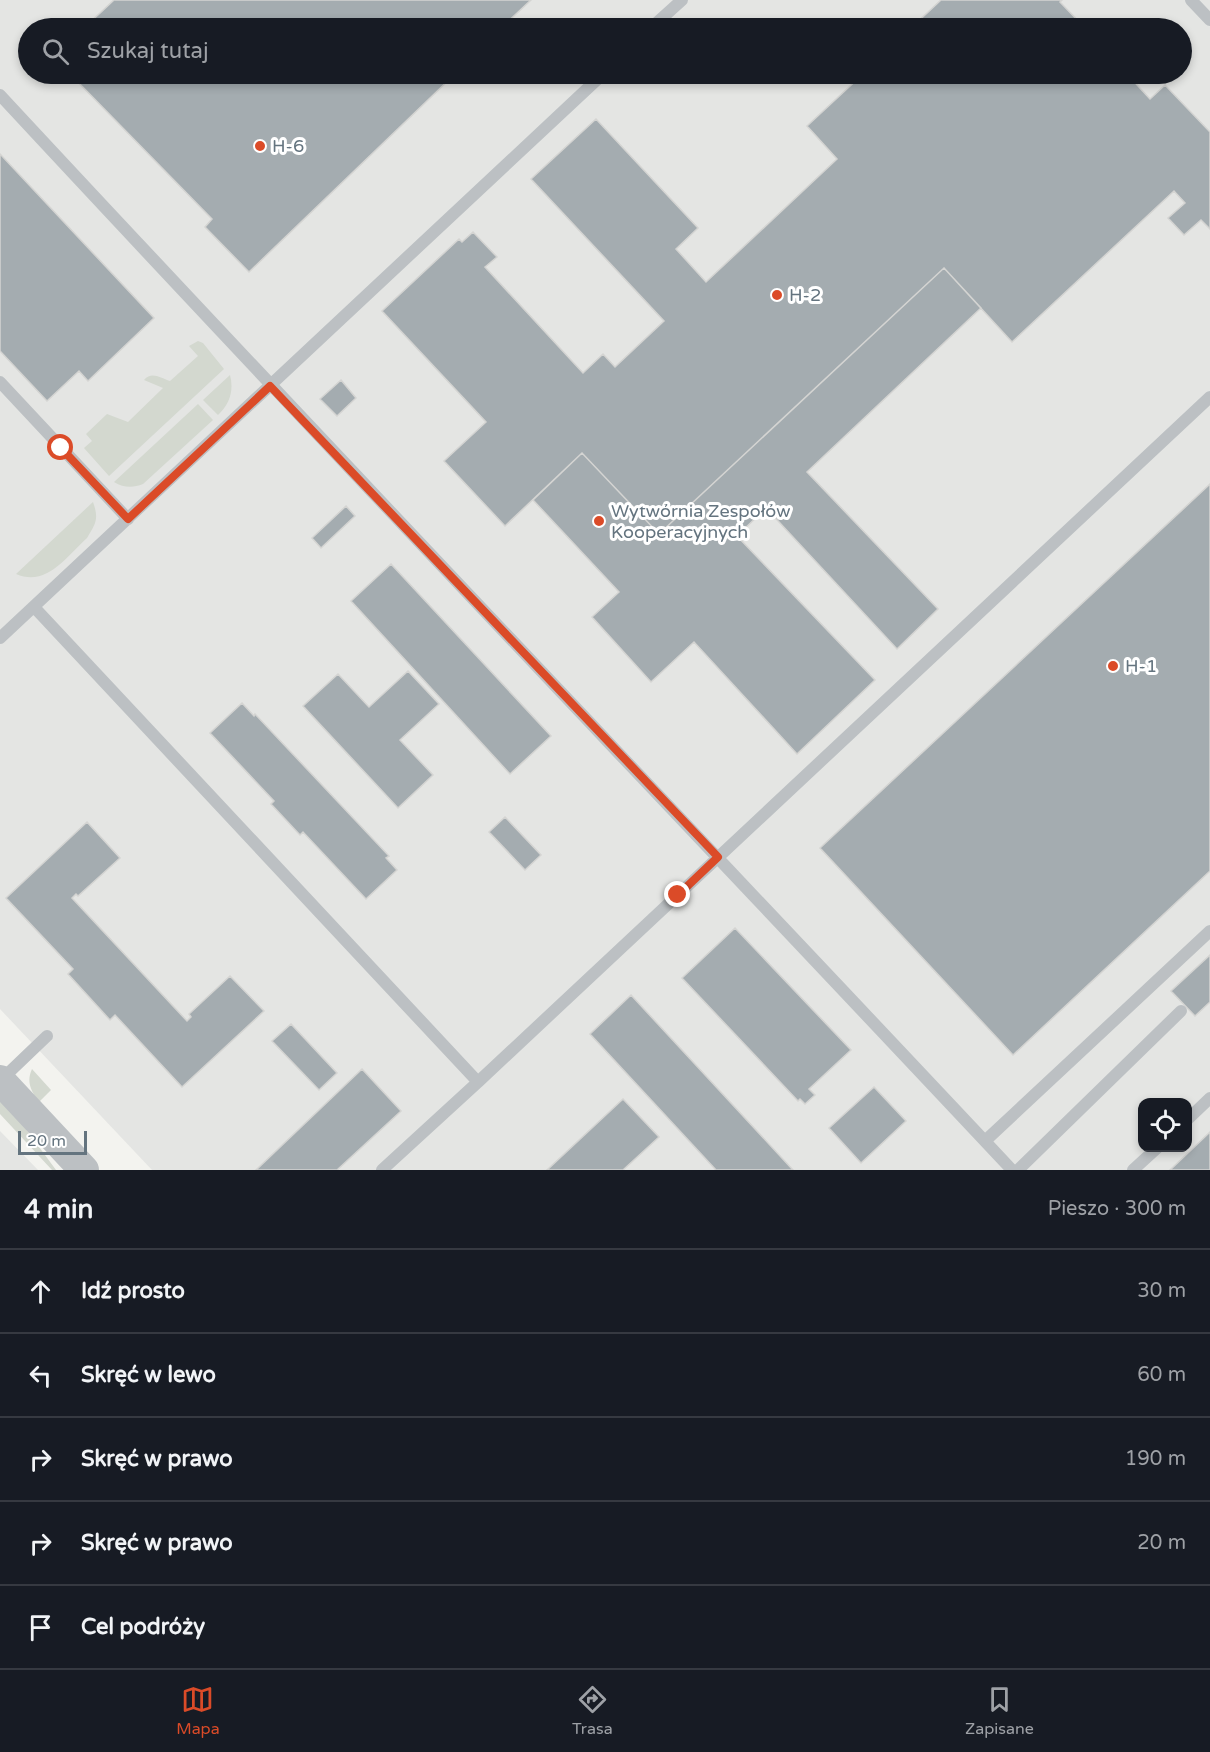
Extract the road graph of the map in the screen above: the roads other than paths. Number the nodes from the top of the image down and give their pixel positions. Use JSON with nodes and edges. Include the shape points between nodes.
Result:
{"nodes":[{"id":1,"x":682,"y":0,"type":"edge"},
{"id":2,"x":1191,"y":0,"type":"edge"},
{"id":3,"x":662,"y":18,"type":"edge"},
{"id":4,"x":1210,"y":20,"type":"edge"},
{"id":5,"x":592,"y":84,"type":"edge"},
{"id":6,"x":0,"y":95,"type":"edge"},
{"id":7,"x":0,"y":382,"type":"edge"},
{"id":8,"x":270,"y":386,"type":"junction"},
{"id":9,"x":1210,"y":397,"type":"edge"},
{"id":10,"x":128,"y":519,"type":"junction"},
{"id":11,"x":34,"y":607,"type":"junction"},
{"id":12,"x":0,"y":638,"type":"edge"},
{"id":13,"x":718,"y":857,"type":"junction"},
{"id":14,"x":1210,"y":931,"type":"edge"},
{"id":15,"x":1181,"y":1011,"type":"dead end"},
{"id":16,"x":47,"y":1036,"type":"dead end"},
{"id":17,"x":0,"y":1080,"type":"edge"},
{"id":18,"x":478,"y":1082,"type":"junction"},
{"id":19,"x":1210,"y":1098,"type":"edge"},
{"id":20,"x":1192,"y":1115,"type":"edge"},
{"id":21,"x":985,"y":1141,"type":"junction"},
{"id":22,"x":1153,"y":1152,"type":"edge"},
{"id":23,"x":84,"y":1170,"type":"edge"},
{"id":24,"x":382,"y":1170,"type":"edge"},
{"id":25,"x":1012,"y":1170,"type":"edge"},
{"id":26,"x":1018,"y":1170,"type":"edge"},
{"id":27,"x":1133,"y":1170,"type":"edge"}],
"edges":[{"from":1,"to":3,"type":"lane"},
{"from":2,"to":4,"type":"lane"},
{"from":5,"to":8,"type":"lane"},
{"from":6,"to":8,"type":"lane"},
{"from":7,"to":10,"type":"lane"},
{"from":8,"to":10,"type":"lane"},
{"from":8,"to":13,"type":"lane"},
{"from":9,"to":13,"type":"lane"},
{"from":10,"to":11,"type":"lane"},
{"from":11,"to":12,"type":"lane"},
{"from":11,"to":18,"type":"lane"},
{"from":13,"to":18,"type":"lane"},
{"from":13,"to":21,"type":"lane"},
{"from":14,"to":21,"type":"lane"},
{"from":15,"to":26,"type":"lane"},
{"from":16,"to":17,"type":"lane"},
{"from":17,"to":23,"type":"street"},
{"from":18,"to":24,"type":"lane"},
{"from":19,"to":20,"type":"lane"},
{"from":21,"to":25,"type":"lane"},
{"from":22,"to":27,"type":"lane"}]}
